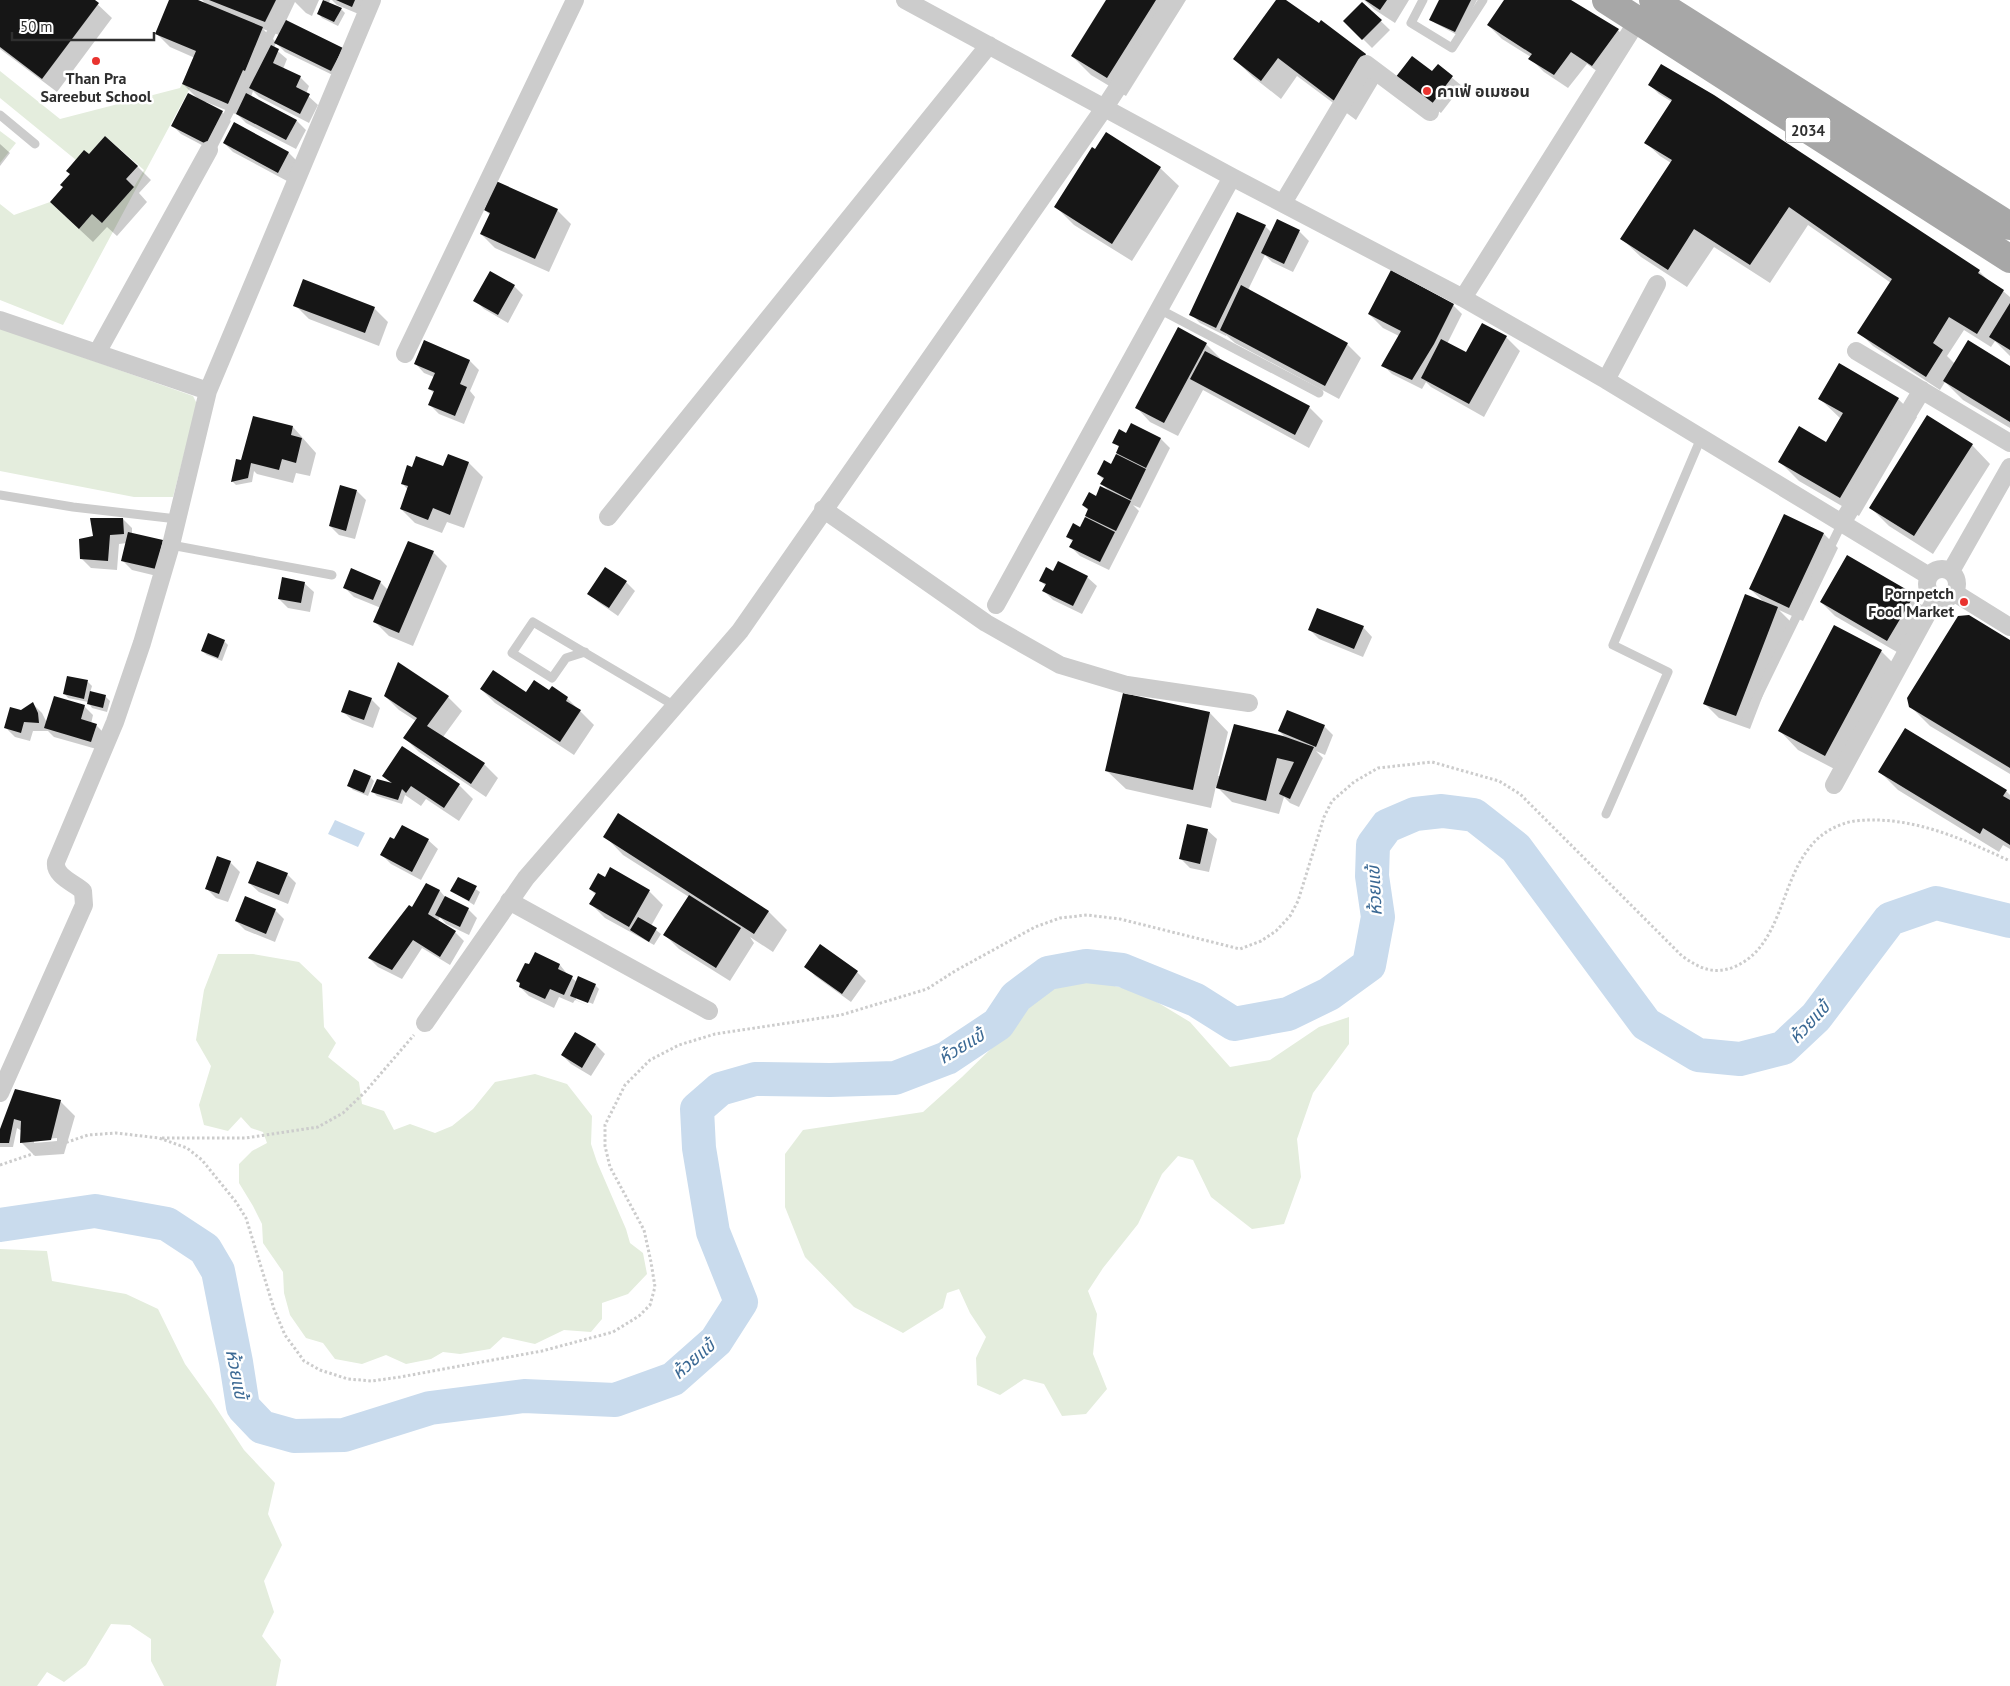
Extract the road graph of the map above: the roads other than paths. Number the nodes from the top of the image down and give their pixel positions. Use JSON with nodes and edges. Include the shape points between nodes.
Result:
{"nodes":[{"id":1,"x":286,"y":0,"type":"edge"},
{"id":2,"x":372,"y":0,"type":"edge"},
{"id":3,"x":574,"y":0,"type":"edge"},
{"id":4,"x":905,"y":0,"type":"edge"},
{"id":5,"x":1175,"y":0,"type":"edge"},
{"id":6,"x":1423,"y":0,"type":"edge"},
{"id":7,"x":1483,"y":0,"type":"edge"},
{"id":8,"x":1606,"y":0,"type":"edge"},
{"id":9,"x":1645,"y":10,"type":"edge"},
{"id":10,"x":989,"y":45,"type":"junction"},
{"id":11,"x":1105,"y":107,"type":"junction"},
{"id":12,"x":1430,"y":112,"type":"dead end"},
{"id":13,"x":0,"y":116,"type":"edge"},
{"id":14,"x":35,"y":144,"type":"dead end"},
{"id":15,"x":209,"y":150,"type":"joint"},
{"id":16,"x":1232,"y":177,"type":"junction"},
{"id":17,"x":1282,"y":203,"type":"junction"},
{"id":18,"x":2010,"y":226,"type":"edge"},
{"id":19,"x":2010,"y":260,"type":"edge"},
{"id":20,"x":1657,"y":284,"type":"dead end"},
{"id":21,"x":1463,"y":298,"type":"junction"},
{"id":22,"x":1159,"y":309,"type":"junction"},
{"id":23,"x":0,"y":320,"type":"edge"},
{"id":24,"x":1856,"y":351,"type":"dead end"},
{"id":25,"x":97,"y":353,"type":"junction"},
{"id":26,"x":404,"y":354,"type":"dead end"},
{"id":27,"x":1606,"y":380,"type":"junction"},
{"id":28,"x":1922,"y":390,"type":"junction"},
{"id":29,"x":208,"y":391,"type":"junction"},
{"id":30,"x":1319,"y":393,"type":"dead end"},
{"id":31,"x":1701,"y":438,"type":"junction"},
{"id":32,"x":2010,"y":443,"type":"edge"},
{"id":33,"x":2010,"y":467,"type":"edge"},
{"id":34,"x":0,"y":496,"type":"edge"},
{"id":35,"x":824,"y":509,"type":"junction"},
{"id":36,"x":608,"y":517,"type":"dead end"},
{"id":37,"x":177,"y":519,"type":"junction"},
{"id":38,"x":1842,"y":523,"type":"junction"},
{"id":39,"x":171,"y":544,"type":"junction"},
{"id":40,"x":1951,"y":571,"type":"junction"},
{"id":41,"x":332,"y":575,"type":"dead end"},
{"id":42,"x":1929,"y":576,"type":"junction"},
{"id":43,"x":1955,"y":593,"type":"junction"},
{"id":44,"x":1936,"y":598,"type":"junction"},
{"id":45,"x":996,"y":605,"type":"dead end"},
{"id":46,"x":2010,"y":627,"type":"edge"},
{"id":47,"x":585,"y":652,"type":"junction"},
{"id":48,"x":1249,"y":703,"type":"dead end"},
{"id":49,"x":675,"y":706,"type":"junction"},
{"id":50,"x":1746,"y":720,"type":"dead end"},
{"id":51,"x":1834,"y":785,"type":"dead end"},
{"id":52,"x":1606,"y":814,"type":"dead end"},
{"id":53,"x":509,"y":901,"type":"junction"},
{"id":54,"x":709,"y":1011,"type":"dead end"},
{"id":55,"x":425,"y":1023,"type":"road end"},
{"id":56,"x":0,"y":1093,"type":"edge"}],
"edges":[{"from":1,"to":15,"type":"lane"},
{"from":2,"to":29,"type":"street"},
{"from":3,"to":26,"type":"street"},
{"from":4,"to":10,"type":"street"},
{"from":5,"to":11,"type":"street"},
{"from":6,"to":7,"type":"lane","via":[[1411,23],[1452,48]]},
{"from":8,"to":9,"type":"main road","number":"2034"},
{"from":9,"to":18,"type":"main road","number":"2034"},
{"from":9,"to":19,"type":"main road","number":"2034"},
{"from":9,"to":21,"type":"street"},
{"from":10,"to":11,"type":"street"},
{"from":10,"to":36,"type":"street"},
{"from":11,"to":16,"type":"street"},
{"from":11,"to":35,"type":"street"},
{"from":12,"to":17,"type":"street","via":[[1366,64]]},
{"from":13,"to":14,"type":"lane"},
{"from":15,"to":25,"type":"street"},
{"from":16,"to":17,"type":"street"},
{"from":16,"to":22,"type":"street"},
{"from":17,"to":21,"type":"street"},
{"from":20,"to":27,"type":"street"},
{"from":21,"to":27,"type":"street"},
{"from":22,"to":30,"type":"lane"},
{"from":22,"to":45,"type":"street"},
{"from":23,"to":25,"type":"street"},
{"from":24,"to":28,"type":"street"},
{"from":25,"to":29,"type":"street"},
{"from":27,"to":31,"type":"street"},
{"from":28,"to":32,"type":"street"},
{"from":28,"to":38,"type":"street"},
{"from":29,"to":37,"type":"street"},
{"from":31,"to":38,"type":"street"},
{"from":31,"to":52,"type":"lane","via":[[1614,645],[1668,672]]},
{"from":33,"to":40,"type":"street"},
{"from":34,"to":37,"type":"lane"},
{"from":35,"to":48,"type":"street","via":[[986,623],[1060,665],[1127,685]]},
{"from":35,"to":49,"type":"street","via":[[740,631]]},
{"from":37,"to":39,"type":"street"},
{"from":38,"to":42,"type":"street"},
{"from":38,"to":50,"type":"lane"},
{"from":39,"to":41,"type":"lane"},
{"from":39,"to":56,"type":"street","via":[[115,722],[56,862],[58,873],[83,891],[84,905]]},
{"from":40,"to":42,"type":"street","via":[[1940,569]]},
{"from":40,"to":43,"type":"street","via":[[1957,578]]},
{"from":42,"to":44,"type":"street","via":[[1927,589]]},
{"from":43,"to":44,"type":"street","via":[[1948,599]]},
{"from":43,"to":46,"type":"street"},
{"from":44,"to":51,"type":"street"},
{"from":47,"to":47,"type":"lane","via":[[566,658],[552,678],[512,654],[533,622]]},
{"from":47,"to":49,"type":"lane"},
{"from":49,"to":53,"type":"street"},
{"from":53,"to":54,"type":"street"},
{"from":53,"to":55,"type":"street"}]}
